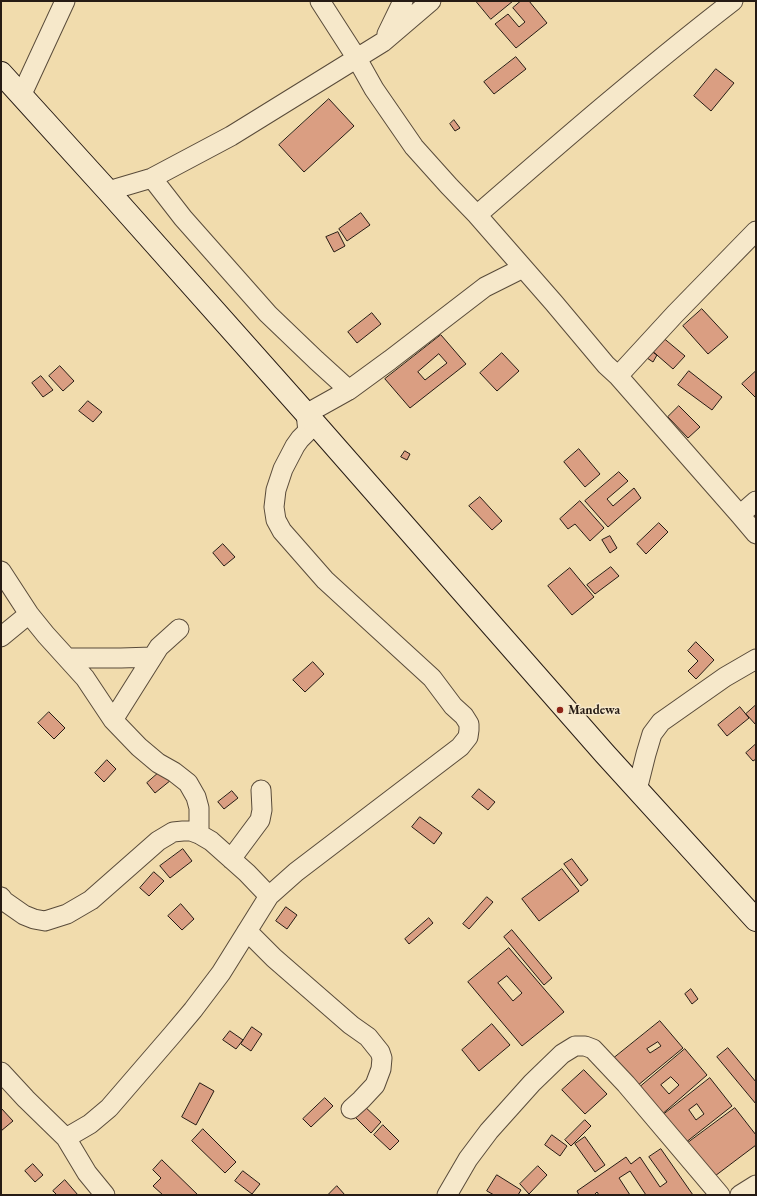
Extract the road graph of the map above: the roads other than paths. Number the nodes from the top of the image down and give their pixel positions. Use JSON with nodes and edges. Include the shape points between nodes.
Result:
{"nodes":[{"id":1,"x":64,"y":1,"type":"edge"},
{"id":2,"x":320,"y":1,"type":"edge"},
{"id":3,"x":403,"y":1,"type":"edge"},
{"id":4,"x":431,"y":1,"type":"edge"},
{"id":5,"x":733,"y":1,"type":"edge"},
{"id":6,"x":383,"y":42,"type":"junction"},
{"id":7,"x":356,"y":57,"type":"junction"},
{"id":8,"x":1,"y":73,"type":"edge"},
{"id":9,"x":21,"y":96,"type":"junction"},
{"id":10,"x":152,"y":178,"type":"junction"},
{"id":11,"x":108,"y":191,"type":"junction"},
{"id":12,"x":477,"y":216,"type":"junction"},
{"id":13,"x":756,"y":231,"type":"edge"},
{"id":14,"x":523,"y":268,"type":"junction"},
{"id":15,"x":618,"y":376,"type":"junction"},
{"id":16,"x":349,"y":390,"type":"junction"},
{"id":17,"x":306,"y":414,"type":"junction"},
{"id":18,"x":756,"y":501,"type":"edge"},
{"id":19,"x":740,"y":515,"type":"junction"},
{"id":20,"x":756,"y":534,"type":"edge"},
{"id":21,"x":1,"y":571,"type":"edge"},
{"id":22,"x":29,"y":614,"type":"junction"},
{"id":23,"x":179,"y":629,"type":"dead end"},
{"id":24,"x":1,"y":637,"type":"edge"},
{"id":25,"x":152,"y":656,"type":"junction"},
{"id":26,"x":68,"y":658,"type":"junction"},
{"id":27,"x":756,"y":659,"type":"edge"},
{"id":28,"x":113,"y":720,"type":"junction"},
{"id":29,"x":261,"y":790,"type":"dead end"},
{"id":30,"x":638,"y":790,"type":"junction"},
{"id":31,"x":199,"y":834,"type":"junction"},
{"id":32,"x":230,"y":859,"type":"junction"},
{"id":33,"x":269,"y":896,"type":"junction"},
{"id":34,"x":1,"y":897,"type":"edge"},
{"id":35,"x":756,"y":920,"type":"edge"},
{"id":36,"x":247,"y":931,"type":"junction"},
{"id":37,"x":1,"y":1072,"type":"edge"},
{"id":38,"x":350,"y":1109,"type":"dead end"},
{"id":39,"x":66,"y":1138,"type":"junction"},
{"id":40,"x":756,"y":1185,"type":"edge"},
{"id":41,"x":105,"y":1195,"type":"edge"},
{"id":42,"x":447,"y":1195,"type":"edge"},
{"id":43,"x":720,"y":1195,"type":"edge"},
{"id":44,"x":740,"y":1195,"type":"edge"}],
"edges":[{"from":1,"to":9,"type":"street"},
{"from":2,"to":7,"type":"street"},
{"from":3,"to":6,"type":"street"},
{"from":4,"to":6,"type":"street"},
{"from":5,"to":12,"type":"street","via":[[571,133]]},
{"from":6,"to":7,"type":"street"},
{"from":7,"to":10,"type":"street","via":[[231,136]]},
{"from":7,"to":12,"type":"street","via":[[374,89],[414,147]]},
{"from":8,"to":9,"type":"main road"},
{"from":9,"to":11,"type":"main road"},
{"from":10,"to":11,"type":"street"},
{"from":10,"to":16,"type":"street","via":[[183,218],[268,314]]},
{"from":11,"to":17,"type":"main road"},
{"from":12,"to":14,"type":"street"},
{"from":13,"to":15,"type":"street"},
{"from":14,"to":15,"type":"street"},
{"from":14,"to":16,"type":"street","via":[[485,287]]},
{"from":15,"to":19,"type":"street"},
{"from":16,"to":17,"type":"street"},
{"from":17,"to":30,"type":"main road"},
{"from":17,"to":33,"type":"street","via":[[308,431],[295,446],[276,490],[276,520],[282,531],[325,580],[432,678],[464,716],[469,724],[469,730],[468,737],[460,747],[296,872]]},
{"from":18,"to":19,"type":"street"},
{"from":19,"to":20,"type":"street"},
{"from":21,"to":22,"type":"street"},
{"from":22,"to":24,"type":"street"},
{"from":22,"to":26,"type":"street"},
{"from":23,"to":25,"type":"street"},
{"from":25,"to":26,"type":"street"},
{"from":25,"to":28,"type":"street"},
{"from":26,"to":28,"type":"street","via":[[85,678]]},
{"from":27,"to":30,"type":"street","via":[[725,677],[661,722],[652,734]]},
{"from":28,"to":31,"type":"street","via":[[139,747],[188,783],[199,808]]},
{"from":29,"to":32,"type":"street","via":[[260,820]]},
{"from":30,"to":35,"type":"main road"},
{"from":31,"to":32,"type":"street","via":[[211,841]]},
{"from":31,"to":34,"type":"street","via":[[191,831],[173,832],[158,841],[91,900],[67,914],[45,921],[24,915]]},
{"from":32,"to":33,"type":"street"},
{"from":33,"to":36,"type":"street"},
{"from":36,"to":38,"type":"street","via":[[274,958],[368,1037],[380,1052],[381,1069],[375,1085]]},
{"from":36,"to":39,"type":"street","via":[[198,1004],[138,1075],[109,1108],[90,1124]]},
{"from":37,"to":39,"type":"street"},
{"from":39,"to":41,"type":"street","via":[[87,1173]]},
{"from":40,"to":44,"type":"street"},
{"from":42,"to":43,"type":"street","via":[[468,1159],[489,1131],[532,1083],[562,1054],[575,1046],[585,1046],[593,1049],[626,1084]]}]}
